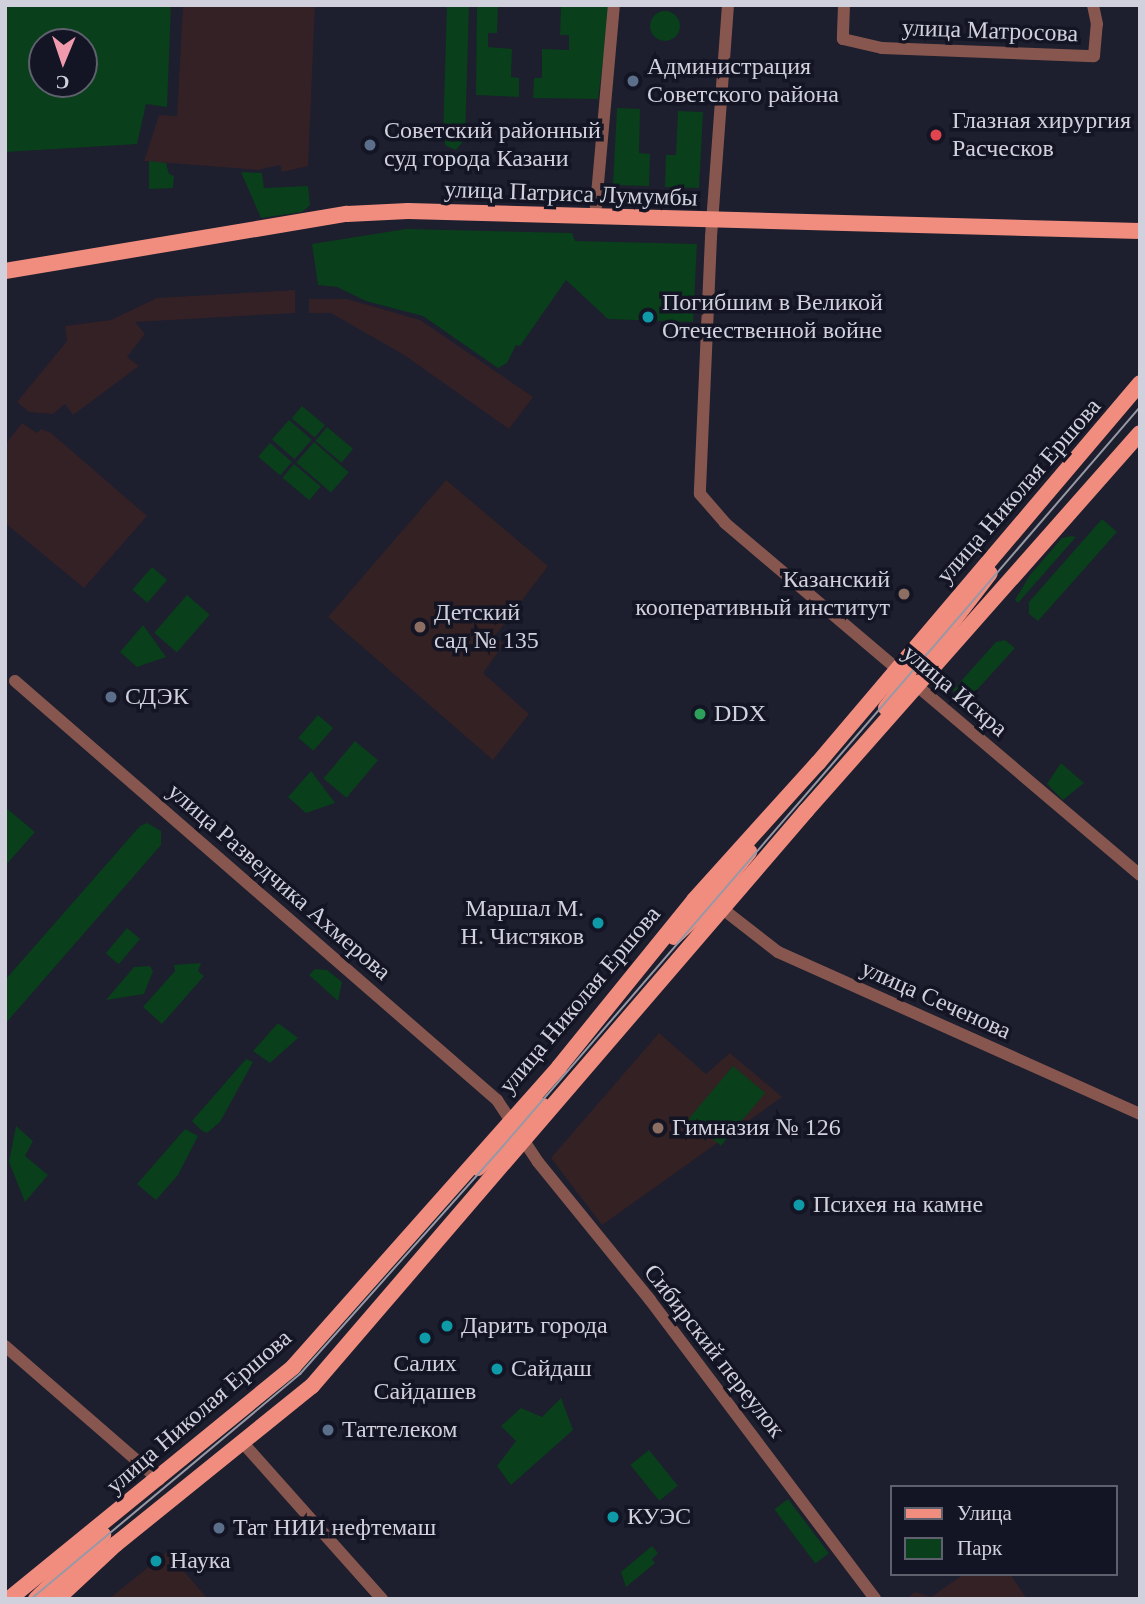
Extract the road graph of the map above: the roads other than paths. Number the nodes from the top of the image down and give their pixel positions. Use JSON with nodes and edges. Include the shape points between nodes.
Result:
{"nodes":[{"id":1,"x":614,"y":5,"type":"edge"},
{"id":2,"x":728,"y":5,"type":"edge"},
{"id":3,"x":844,"y":5,"type":"edge"},
{"id":4,"x":1093,"y":5,"type":"edge"},
{"id":5,"x":595,"y":217,"type":"junction"},
{"id":6,"x":712,"y":221,"type":"junction"},
{"id":7,"x":1140,"y":232,"type":"edge"},
{"id":8,"x":5,"y":271,"type":"edge"},
{"id":9,"x":1140,"y":383,"type":"edge"},
{"id":10,"x":1140,"y":433,"type":"edge"},
{"id":11,"x":908,"y":678,"type":"junction"},
{"id":12,"x":15,"y":681,"type":"dead end"},
{"id":13,"x":806,"y":811,"type":"junction"},
{"id":14,"x":1140,"y":875,"type":"edge"},
{"id":15,"x":724,"y":910,"type":"junction"},
{"id":16,"x":621,"y":1029,"type":"junction"},
{"id":17,"x":1140,"y":1114,"type":"edge"},
{"id":18,"x":517,"y":1131,"type":"junction"},
{"id":19,"x":5,"y":1346,"type":"edge"},
{"id":20,"x":243,"y":1443,"type":"junction"},
{"id":21,"x":159,"y":1480,"type":"junction"},
{"id":22,"x":32,"y":1579,"type":"junction"},
{"id":23,"x":43,"y":1598,"type":"edge"},
{"id":24,"x":9,"y":1599,"type":"edge"},
{"id":25,"x":382,"y":1599,"type":"edge"},
{"id":26,"x":875,"y":1599,"type":"edge"}],
"edges":[{"from":1,"to":5,"type":"street"},
{"from":2,"to":6,"type":"street"},
{"from":3,"to":4,"type":"street","name":"улица Матросова","via":[[843,39],[926,52],[1094,57],[1097,23]]},
{"from":5,"to":6,"type":"main road","name":"улица Патриса Лумумбы"},
{"from":5,"to":8,"type":"main road","name":"улица Патриса Лумумбы","via":[[408,211],[347,214]]},
{"from":6,"to":7,"type":"main road","name":"улица Патриса Лумумбы"},
{"from":6,"to":11,"type":"street","name":"улица Искра","via":[[700,494],[725,523]]},
{"from":9,"to":11,"type":"main road","name":"улица Николая Ершова","via":[[1033,511]]},
{"from":10,"to":11,"type":"main road","name":"улица Николая Ершова","via":[[980,616]]},
{"from":11,"to":13,"type":"main road","name":"улица Николая Ершова"},
{"from":11,"to":14,"type":"street","name":"улица Искра"},
{"from":11,"to":18,"type":"main road","name":"улица Николая Ершова","via":[[818,763],[704,909],[635,974],[559,1067]]},
{"from":12,"to":18,"type":"street","name":"улица Разведчика Ахмерова","via":[[479,1083]]},
{"from":13,"to":15,"type":"main road","name":"улица Николая Ершова"},
{"from":13,"to":16,"type":"main road","via":[[709,912]]},
{"from":15,"to":16,"type":"main road","name":"улица Николая Ершова"},
{"from":15,"to":17,"type":"street","name":"улица Сеченова","via":[[778,952]]},
{"from":16,"to":18,"type":"main road"},
{"from":18,"to":20,"type":"main road","name":"улица Николая Ершова","via":[[449,1228],[312,1386]]},
{"from":18,"to":21,"type":"main road","name":"улица Николая Ершова","via":[[449,1190],[293,1367]]},
{"from":18,"to":26,"type":"street","name":"Сибирский переулок"},
{"from":19,"to":21,"type":"street"},
{"from":20,"to":23,"type":"main road","name":"улица Николая Ершова"},
{"from":20,"to":25,"type":"street"},
{"from":21,"to":22,"type":"main road","name":"улица Николая Ершова"},
{"from":21,"to":23,"type":"main road"},
{"from":22,"to":23,"type":"street"},
{"from":22,"to":24,"type":"main road","name":"улица Николая Ершова"}]}
